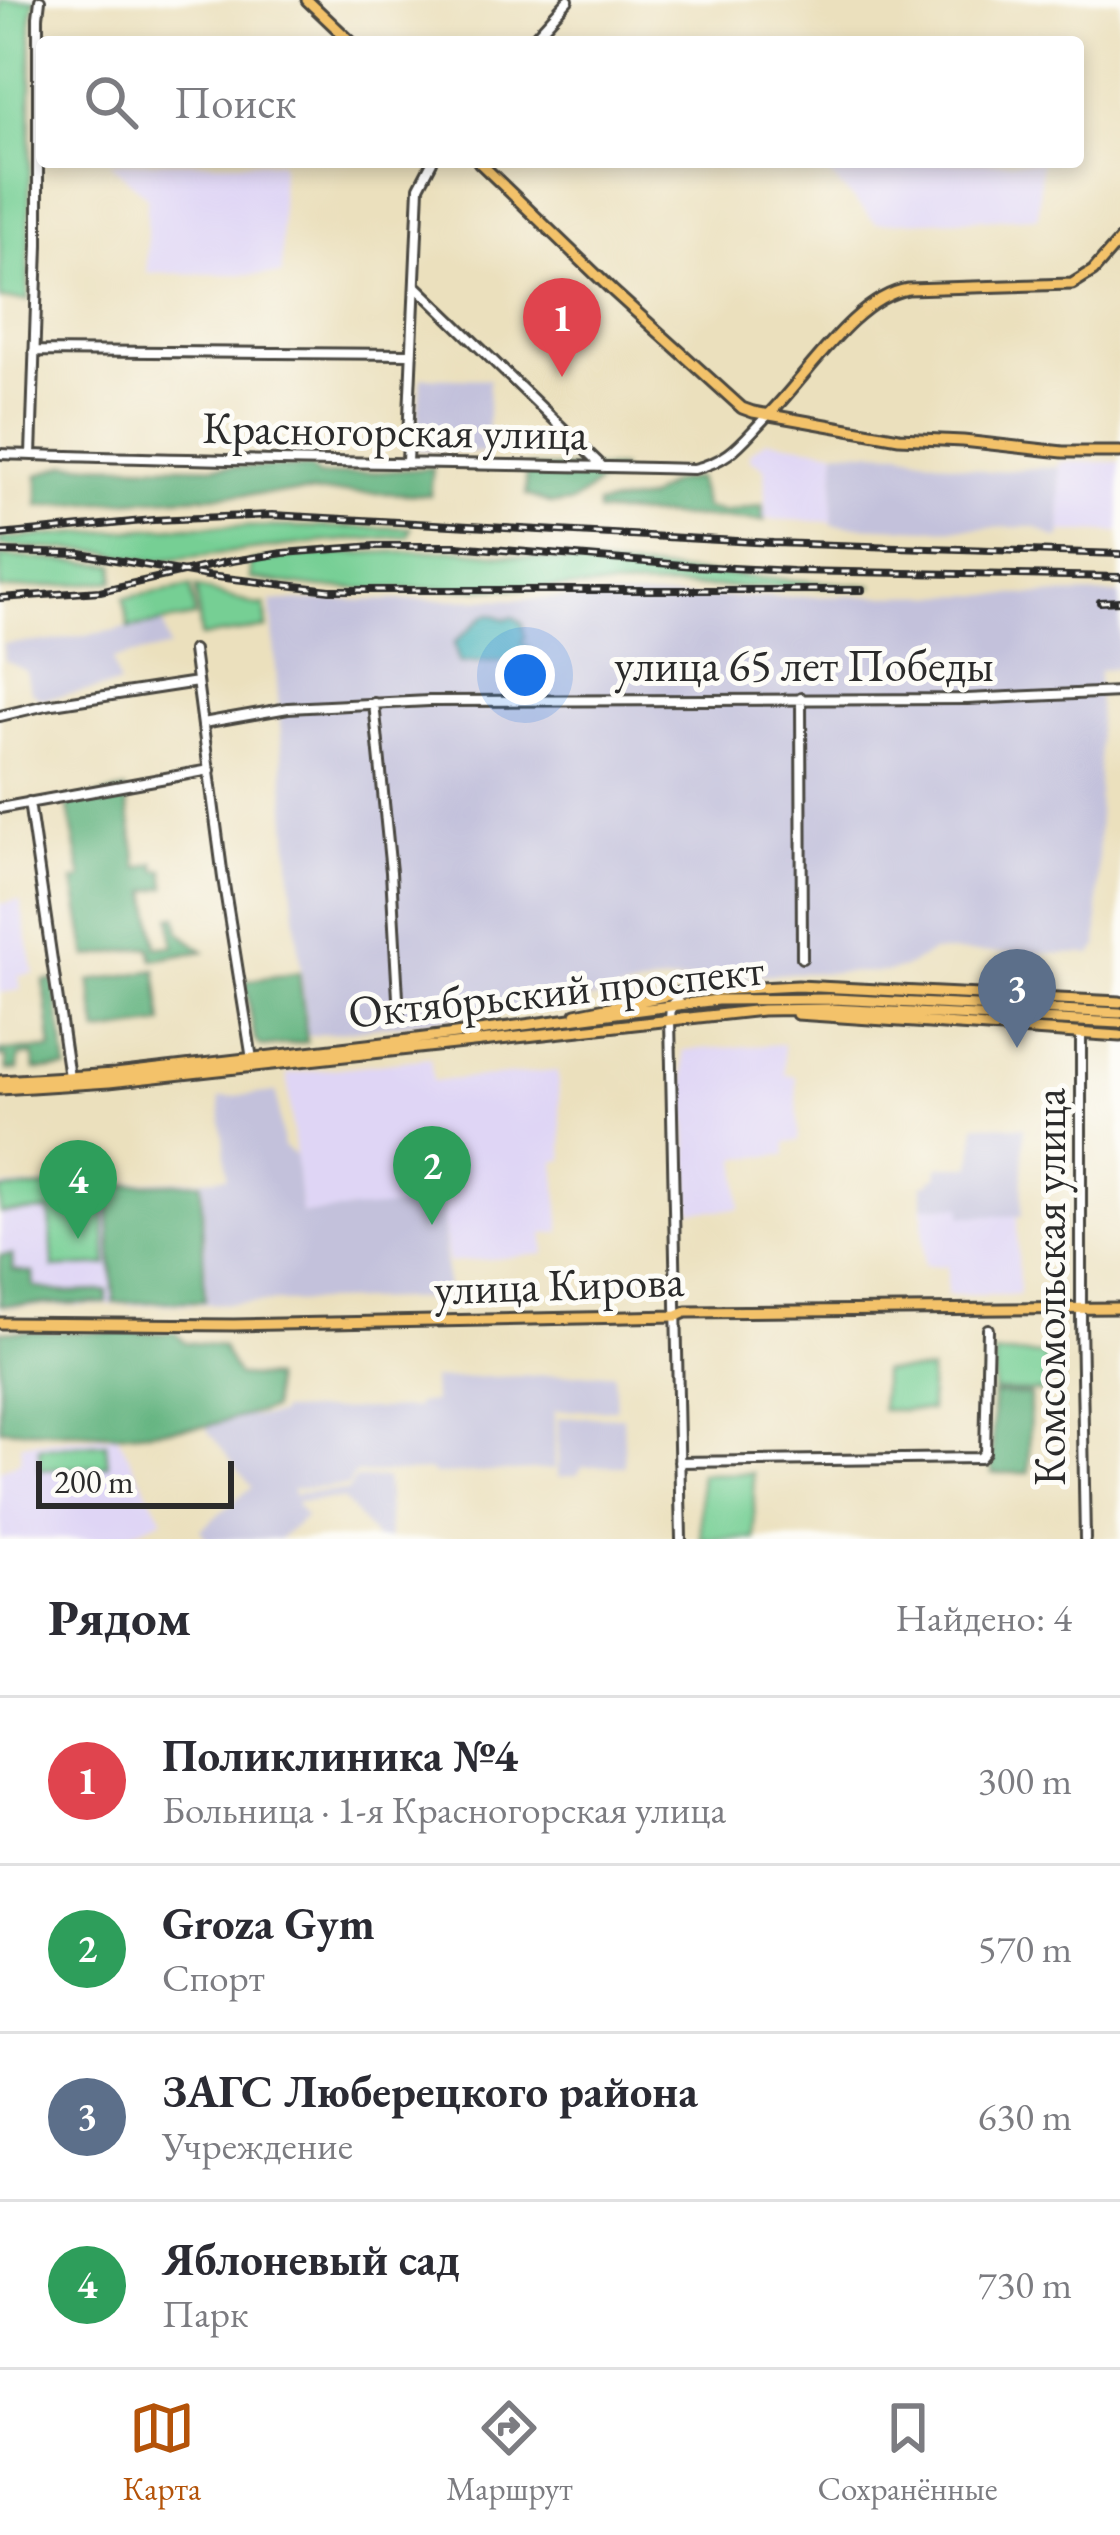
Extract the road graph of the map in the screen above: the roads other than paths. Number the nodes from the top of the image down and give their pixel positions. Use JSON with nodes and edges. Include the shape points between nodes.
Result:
{"nodes":[{"id":1,"x":40,"y":0,"type":"edge"},
{"id":2,"x":307,"y":0,"type":"edge"},
{"id":3,"x":567,"y":0,"type":"edge"},
{"id":4,"x":38,"y":36,"type":"edge"},
{"id":5,"x":346,"y":36,"type":"edge"},
{"id":6,"x":535,"y":36,"type":"edge"},
{"id":7,"x":38,"y":168,"type":"edge"},
{"id":8,"x":429,"y":168,"type":"edge"},
{"id":9,"x":485,"y":168,"type":"edge"},
{"id":10,"x":1120,"y":240,"type":"edge"},
{"id":11,"x":415,"y":285,"type":"junction"},
{"id":12,"x":34,"y":351,"type":"junction"},
{"id":13,"x":410,"y":354,"type":"junction"},
{"id":14,"x":768,"y":415,"type":"junction"},
{"id":15,"x":1120,"y":452,"type":"edge"},
{"id":16,"x":0,"y":454,"type":"edge"},
{"id":17,"x":31,"y":455,"type":"junction"},
{"id":18,"x":407,"y":461,"type":"junction"},
{"id":19,"x":603,"y":467,"type":"junction"},
{"id":20,"x":193,"y":650,"type":"dead end"},
{"id":21,"x":197,"y":682,"type":"junction"},
{"id":22,"x":1120,"y":692,"type":"edge"},
{"id":23,"x":801,"y":698,"type":"junction"},
{"id":24,"x":374,"y":703,"type":"junction"},
{"id":25,"x":0,"y":716,"type":"edge"},
{"id":26,"x":202,"y":723,"type":"junction"},
{"id":27,"x":210,"y":770,"type":"junction"},
{"id":28,"x":29,"y":802,"type":"junction"},
{"id":29,"x":0,"y":808,"type":"edge"},
{"id":30,"x":802,"y":958,"type":"dead end"},
{"id":31,"x":684,"y":992,"type":"junction"},
{"id":32,"x":1120,"y":1002,"type":"edge"},
{"id":33,"x":671,"y":1005,"type":"junction"},
{"id":34,"x":762,"y":1010,"type":"junction"},
{"id":35,"x":1120,"y":1013,"type":"edge"},
{"id":36,"x":399,"y":1016,"type":"dead end"},
{"id":37,"x":670,"y":1020,"type":"junction"},
{"id":38,"x":1120,"y":1023,"type":"edge"},
{"id":39,"x":526,"y":1026,"type":"junction"},
{"id":40,"x":1081,"y":1034,"type":"junction"},
{"id":41,"x":1120,"y":1036,"type":"edge"},
{"id":42,"x":253,"y":1061,"type":"junction"},
{"id":43,"x":69,"y":1077,"type":"junction"},
{"id":44,"x":0,"y":1085,"type":"edge"},
{"id":45,"x":1081,"y":1308,"type":"junction"},
{"id":46,"x":1120,"y":1309,"type":"edge"},
{"id":47,"x":677,"y":1316,"type":"junction"},
{"id":48,"x":0,"y":1322,"type":"edge"},
{"id":49,"x":988,"y":1329,"type":"dead end"},
{"id":50,"x":679,"y":1462,"type":"junction"},
{"id":51,"x":681,"y":1539,"type":"edge"},
{"id":52,"x":1084,"y":1539,"type":"edge"}],
"edges":[{"from":1,"to":4,"type":"street"},
{"from":2,"to":5,"type":"main road"},
{"from":3,"to":6,"type":"street"},
{"from":7,"to":12,"type":"street"},
{"from":8,"to":11,"type":"street","via":[[419,187]]},
{"from":9,"to":14,"type":"main road","via":[[733,401]]},
{"from":10,"to":14,"type":"main road","via":[[1108,261],[1072,284],[885,295]]},
{"from":11,"to":13,"type":"street"},
{"from":11,"to":19,"type":"street"},
{"from":12,"to":13,"type":"street"},
{"from":12,"to":17,"type":"street"},
{"from":13,"to":18,"type":"street"},
{"from":14,"to":15,"type":"main road","via":[[899,438]]},
{"from":14,"to":19,"type":"street","name":"Красногорская улица","via":[[716,464]]},
{"from":16,"to":17,"type":"street","name":"Красногорская улица"},
{"from":17,"to":18,"type":"street","name":"Красногорская улица"},
{"from":18,"to":19,"type":"street","name":"Красногорская улица"},
{"from":20,"to":21,"type":"street"},
{"from":21,"to":25,"type":"street"},
{"from":21,"to":26,"type":"street"},
{"from":22,"to":23,"type":"street","name":"улица 65 лет Победы"},
{"from":23,"to":24,"type":"street","name":"улица 65 лет Победы"},
{"from":23,"to":30,"type":"street"},
{"from":24,"to":26,"type":"street","name":"улица 65 лет Победы"},
{"from":24,"to":36,"type":"street"},
{"from":26,"to":27,"type":"street"},
{"from":27,"to":28,"type":"street"},
{"from":27,"to":42,"type":"street"},
{"from":28,"to":29,"type":"street"},
{"from":28,"to":43,"type":"street"},
{"from":31,"to":32,"type":"main road","via":[[818,987]]},
{"from":31,"to":33,"type":"street"},
{"from":31,"to":39,"type":"main road"},
{"from":33,"to":35,"type":"main road","name":"Октябрьский проспект","via":[[833,998]]},
{"from":33,"to":37,"type":"street"},
{"from":33,"to":39,"type":"main road","name":"Октябрьский проспект"},
{"from":34,"to":37,"type":"main road","name":"Октябрьский проспект"},
{"from":34,"to":38,"type":"main road","name":"Октябрьский проспект"},
{"from":34,"to":40,"type":"main road"},
{"from":37,"to":42,"type":"main road","name":"Октябрьский проспект"},
{"from":37,"to":47,"type":"street"},
{"from":39,"to":42,"type":"main road","name":"Октябрьский проспект"},
{"from":40,"to":41,"type":"main road"},
{"from":40,"to":45,"type":"street","name":"Комсомольская улица"},
{"from":42,"to":43,"type":"main road","name":"Октябрьский проспект"},
{"from":42,"to":44,"type":"main road","name":"Октябрьский проспект","via":[[70,1086]]},
{"from":43,"to":44,"type":"main road","name":"Октябрьский проспект"},
{"from":45,"to":46,"type":"main road","name":"улица Кирова"},
{"from":45,"to":47,"type":"main road","name":"улица Кирова"},
{"from":45,"to":52,"type":"street","name":"Комсомольская улица"},
{"from":47,"to":48,"type":"main road","name":"улица Кирова"},
{"from":47,"to":50,"type":"street"},
{"from":49,"to":50,"type":"street","via":[[980,1458]]},
{"from":50,"to":51,"type":"street"}]}
